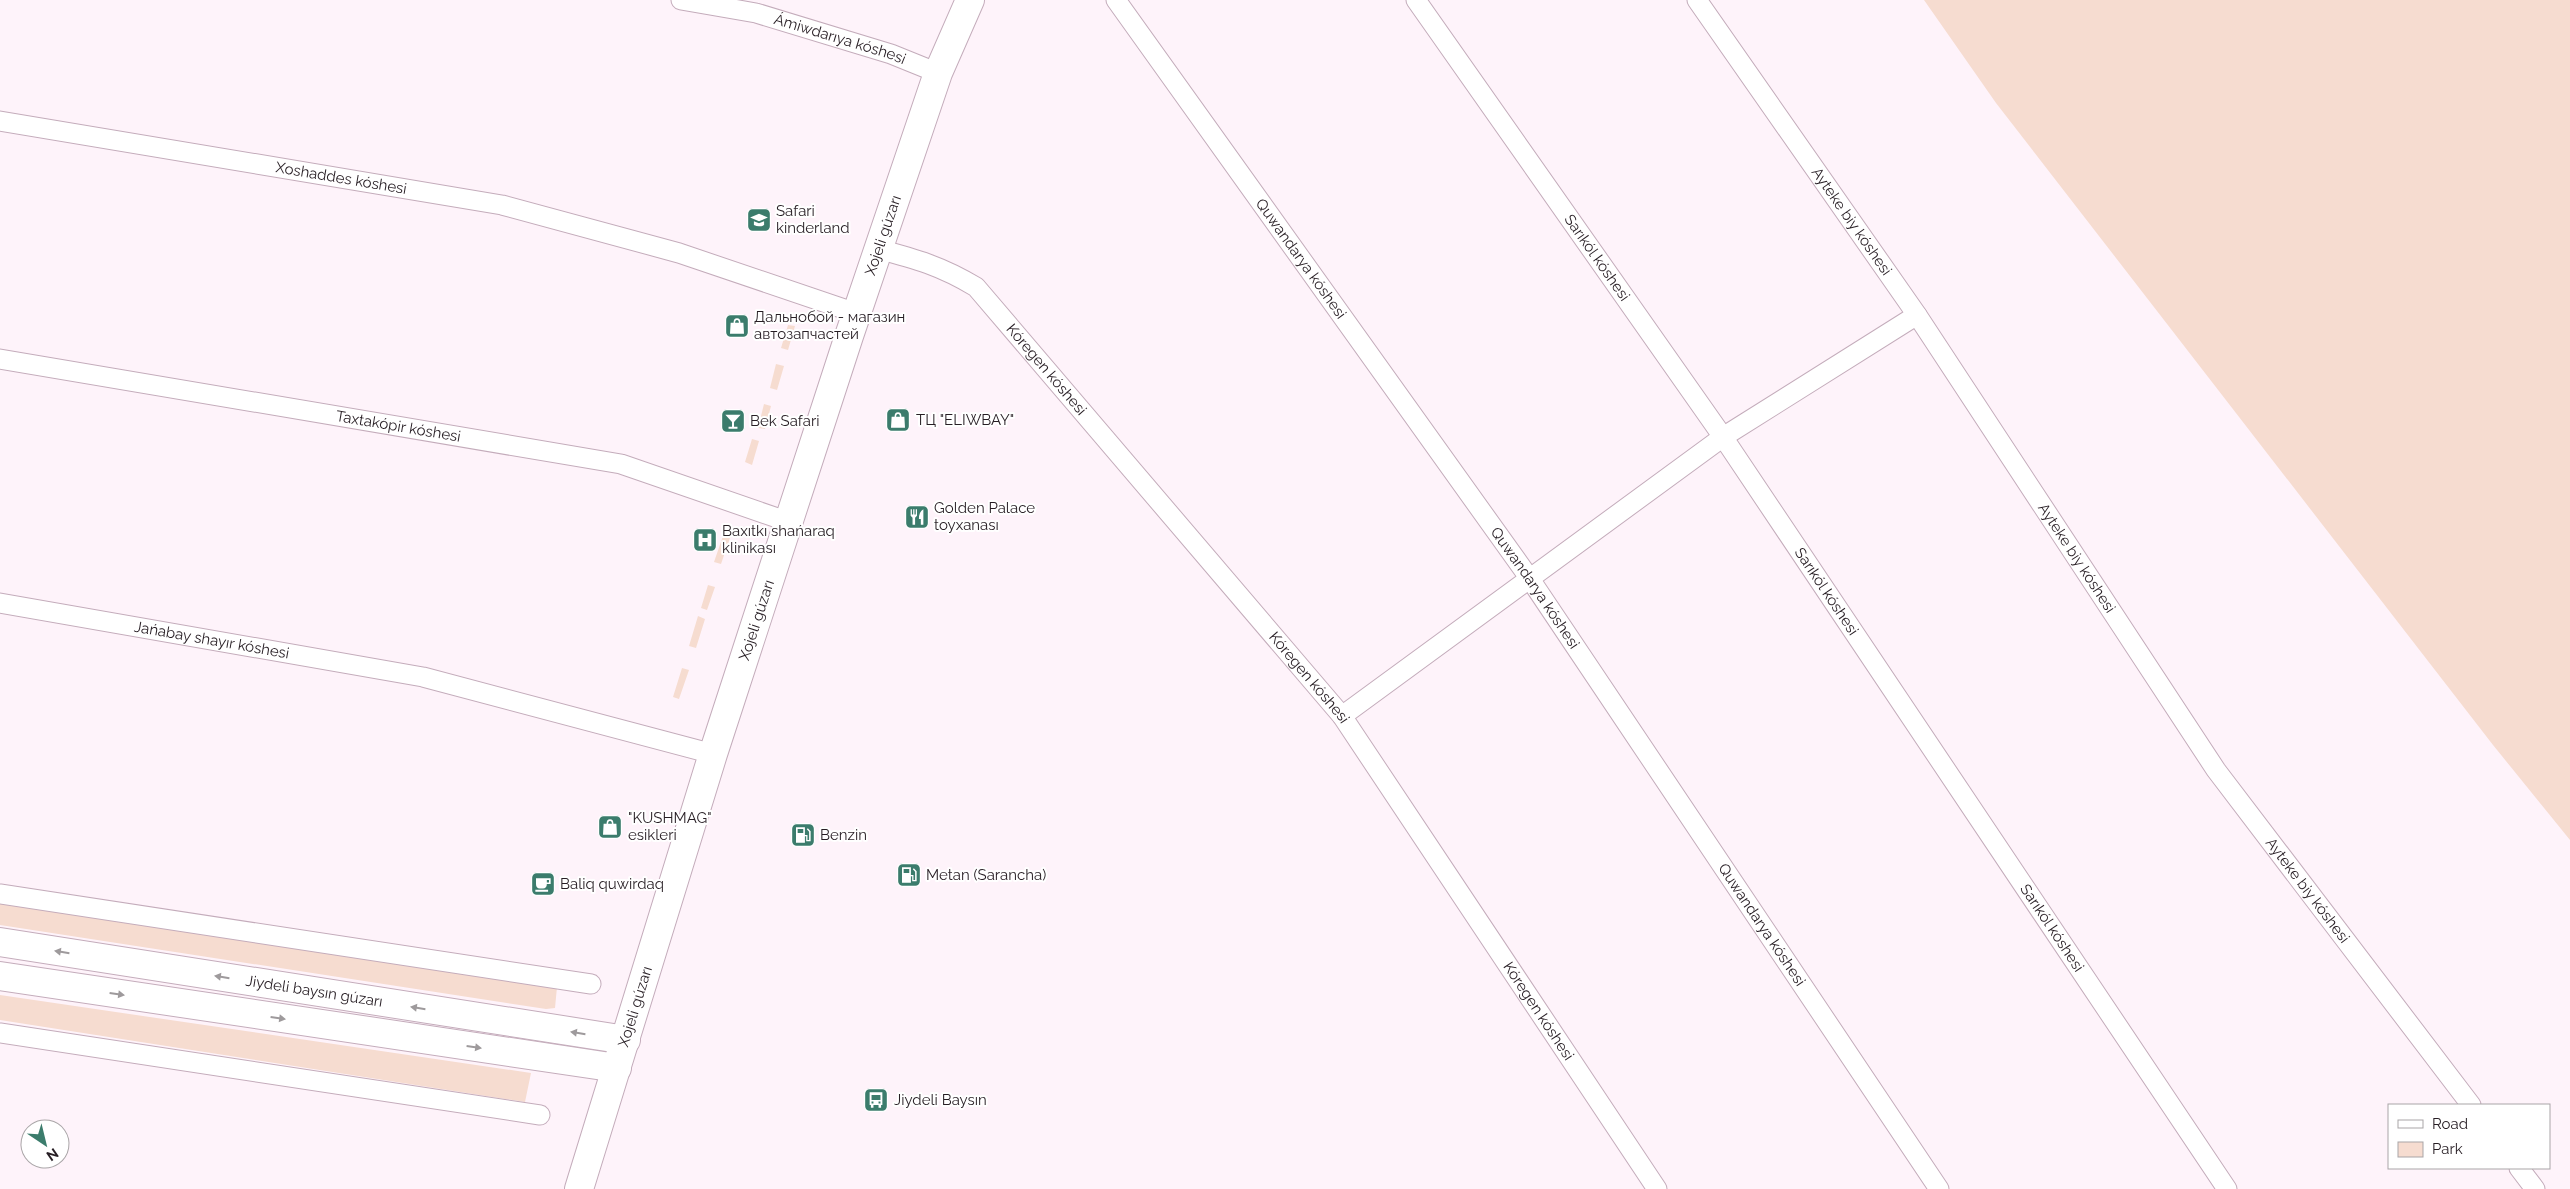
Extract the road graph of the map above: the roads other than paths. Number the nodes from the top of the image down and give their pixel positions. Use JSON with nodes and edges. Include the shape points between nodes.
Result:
{"nodes":[{"id":1,"x":681,"y":0,"type":"edge"},
{"id":2,"x":970,"y":0,"type":"edge"},
{"id":3,"x":1116,"y":0,"type":"edge"},
{"id":4,"x":1416,"y":0,"type":"edge"},
{"id":5,"x":1697,"y":0,"type":"edge"},
{"id":6,"x":938,"y":73,"type":"junction"},
{"id":7,"x":0,"y":121,"type":"edge"},
{"id":8,"x":878,"y":248,"type":"junction"},
{"id":9,"x":856,"y":313,"type":"junction"},
{"id":10,"x":1917,"y":315,"type":"junction"},
{"id":11,"x":0,"y":359,"type":"edge"},
{"id":12,"x":1723,"y":437,"type":"junction"},
{"id":13,"x":789,"y":522,"type":"junction"},
{"id":14,"x":1530,"y":580,"type":"junction"},
{"id":15,"x":0,"y":602,"type":"edge"},
{"id":16,"x":1342,"y":716,"type":"junction"},
{"id":17,"x":713,"y":754,"type":"junction"},
{"id":18,"x":0,"y":894,"type":"edge"},
{"id":19,"x":0,"y":942,"type":"edge"},
{"id":20,"x":0,"y":976,"type":"edge"},
{"id":21,"x":590,"y":984,"type":"dead end"},
{"id":22,"x":0,"y":1032,"type":"edge"},
{"id":23,"x":626,"y":1040,"type":"junction"},
{"id":24,"x":617,"y":1068,"type":"junction"},
{"id":25,"x":2470,"y":1104,"type":"edge"},
{"id":26,"x":540,"y":1115,"type":"dead end"},
{"id":27,"x":2520,"y":1169,"type":"edge"},
{"id":28,"x":579,"y":1189,"type":"edge"},
{"id":29,"x":1657,"y":1189,"type":"edge"},
{"id":30,"x":1939,"y":1189,"type":"edge"},
{"id":31,"x":2228,"y":1189,"type":"edge"},
{"id":32,"x":2535,"y":1189,"type":"edge"}],
"edges":[{"from":1,"to":6,"type":"street","name":"Ámiwdarıya kóshesi","via":[[756,13],[891,54]]},
{"from":2,"to":6,"type":"main road","name":"Xojeli gúzarı"},
{"from":3,"to":14,"type":"street","name":"Quwandarya kóshesi"},
{"from":4,"to":12,"type":"street","name":"Sarıkól kóshesi"},
{"from":5,"to":10,"type":"street","name":"Ayteke biy kóshesi"},
{"from":6,"to":8,"type":"main road","name":"Xojeli gúzarı"},
{"from":7,"to":9,"type":"street","name":"Xoshaddes kóshesi","via":[[502,204],[679,253]]},
{"from":8,"to":9,"type":"main road","name":"Xojeli gúzarı"},
{"from":8,"to":16,"type":"street","name":"Kóregen kóshesi","via":[[946,269],[976,287]]},
{"from":9,"to":13,"type":"main road","name":"Xojeli gúzarı"},
{"from":10,"to":12,"type":"street"},
{"from":10,"to":25,"type":"street","name":"Ayteke biy kóshesi","via":[[2216,770]]},
{"from":11,"to":13,"type":"street","name":"Taxtakópir kóshesi","via":[[621,464]]},
{"from":12,"to":14,"type":"street"},
{"from":12,"to":31,"type":"street","name":"Sarıkól kóshesi"},
{"from":13,"to":17,"type":"main road","name":"Xojeli gúzarı"},
{"from":14,"to":16,"type":"street"},
{"from":14,"to":30,"type":"street","name":"Quwandarya kóshesi"},
{"from":15,"to":17,"type":"street","name":"Jańabay shayır kóshesi","via":[[423,677]]},
{"from":16,"to":29,"type":"street","name":"Kóregen kóshesi"},
{"from":17,"to":23,"type":"main road","name":"Xojeli gúzarı"},
{"from":18,"to":21,"type":"street"},
{"from":23,"to":19,"type":"main road","name":"Jiydeli baysın gúzarı","one_way":true},
{"from":20,"to":24,"type":"main road","name":"Jiydeli baysın gúzarı","one_way":true},
{"from":22,"to":26,"type":"street"},
{"from":23,"to":24,"type":"main road","name":"Xojeli gúzarı"},
{"from":24,"to":28,"type":"main road","name":"Xojeli gúzarı"},
{"from":27,"to":32,"type":"street"}]}
